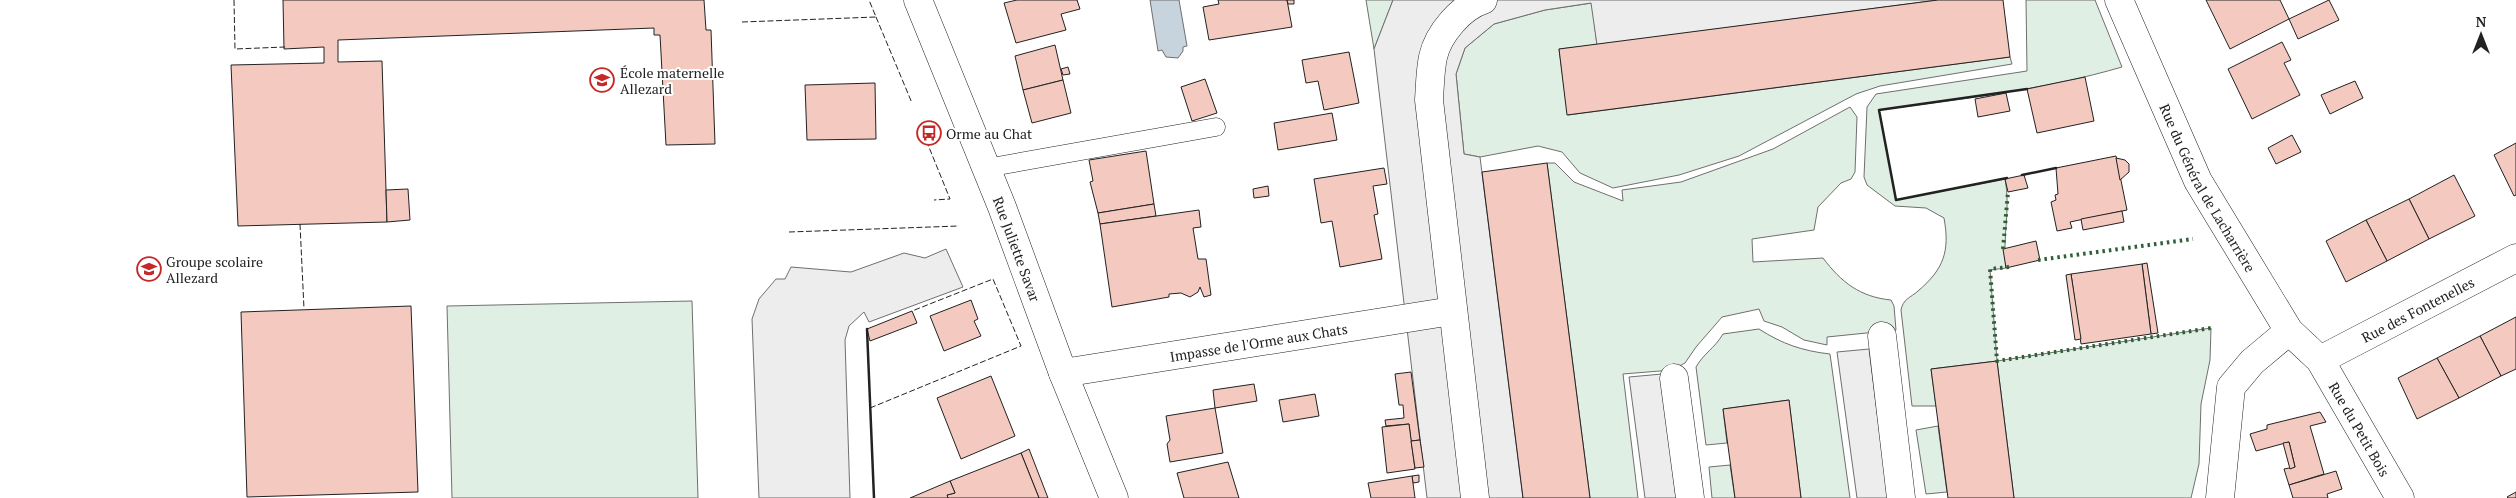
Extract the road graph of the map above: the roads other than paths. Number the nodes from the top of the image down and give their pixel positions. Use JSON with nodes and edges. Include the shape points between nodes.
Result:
{"nodes":[{"id":1,"x":1483,"y":0,"type":"edge"},
{"id":2,"x":2119,"y":0,"type":"edge"},
{"id":3,"x":923,"y":1,"type":"edge"},
{"id":4,"x":1216,"y":127,"type":"dead end"},
{"id":5,"x":986,"y":168,"type":"junction"},
{"id":6,"x":2516,"y":258,"type":"edge"},
{"id":7,"x":1452,"y":311,"type":"junction"},
{"id":8,"x":2289,"y":332,"type":"junction"},
{"id":9,"x":1882,"y":336,"type":"dead end"},
{"id":10,"x":2320,"y":360,"type":"junction"},
{"id":11,"x":1063,"y":373,"type":"junction"},
{"id":12,"x":1674,"y":378,"type":"dead end"},
{"id":13,"x":1114,"y":498,"type":"edge"},
{"id":14,"x":1475,"y":498,"type":"edge"},
{"id":15,"x":1690,"y":498,"type":"edge"},
{"id":16,"x":1901,"y":498,"type":"edge"},
{"id":17,"x":2220,"y":498,"type":"edge"},
{"id":18,"x":2400,"y":498,"type":"edge"}],
"edges":[{"from":1,"to":7,"type":"street","via":[[1472,4],[1455,18],[1433,55],[1429,100]]},
{"from":2,"to":8,"type":"street","name":"Rue du Général de Lacharrière","via":[[2198,181]]},
{"from":3,"to":5,"type":"street","name":"Rue Juliette Savar"},
{"from":4,"to":5,"type":"lane"},
{"from":5,"to":11,"type":"street","name":"Rue Juliette Savar"},
{"from":6,"to":10,"type":"street","name":"Rue des Fontenelles"},
{"from":7,"to":11,"type":"street","name":"Impasse de l'Orme aux Chats"},
{"from":7,"to":14,"type":"street"},
{"from":8,"to":10,"type":"street","name":"Rue du Général de Lacharrière"},
{"from":8,"to":17,"type":"street","via":[[2252,362],[2231,387]]},
{"from":9,"to":16,"type":"street"},
{"from":10,"to":18,"type":"street","name":"Rue du Petit Bois"},
{"from":11,"to":13,"type":"street","name":"Rue Juliette Savar"},
{"from":12,"to":15,"type":"street"}]}
